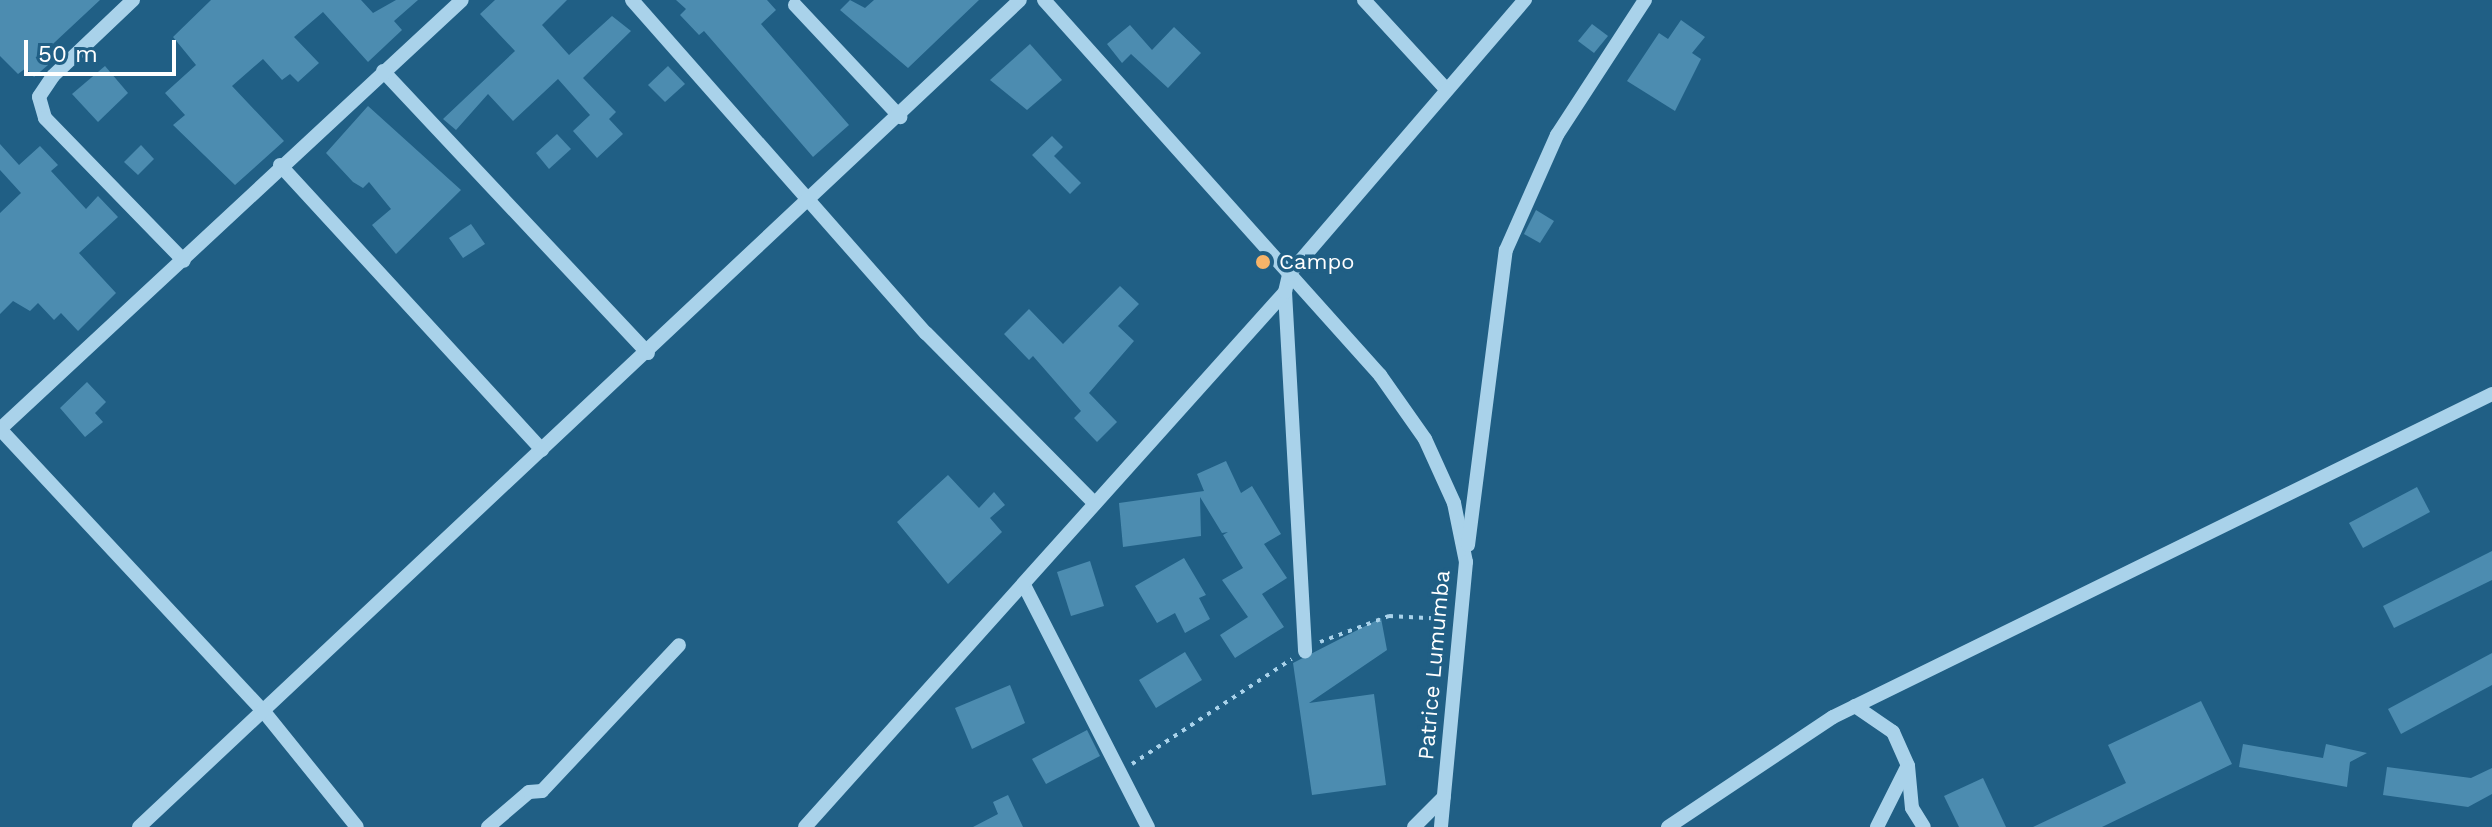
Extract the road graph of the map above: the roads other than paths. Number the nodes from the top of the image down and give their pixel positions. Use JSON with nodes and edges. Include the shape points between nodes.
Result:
{"nodes":[{"id":1,"x":133,"y":0,"type":"edge"},
{"id":2,"x":462,"y":0,"type":"edge"},
{"id":3,"x":632,"y":0,"type":"edge"},
{"id":4,"x":1020,"y":0,"type":"edge"},
{"id":5,"x":1044,"y":0,"type":"edge"},
{"id":6,"x":1364,"y":0,"type":"edge"},
{"id":7,"x":1525,"y":0,"type":"edge"},
{"id":8,"x":1645,"y":0,"type":"edge"},
{"id":9,"x":795,"y":5,"type":"dead end"},
{"id":10,"x":445,"y":6,"type":"edge"},
{"id":11,"x":383,"y":71,"type":"junction"},
{"id":12,"x":1445,"y":88,"type":"junction"},
{"id":13,"x":900,"y":117,"type":"junction"},
{"id":14,"x":280,"y":165,"type":"junction"},
{"id":15,"x":813,"y":201,"type":"junction"},
{"id":16,"x":184,"y":261,"type":"junction"},
{"id":17,"x":1289,"y":274,"type":"junction"},
{"id":18,"x":1285,"y":292,"type":"junction"},
{"id":19,"x":648,"y":353,"type":"junction"},
{"id":20,"x":2492,"y":394,"type":"edge"},
{"id":21,"x":0,"y":429,"type":"edge"},
{"id":22,"x":542,"y":450,"type":"junction"},
{"id":23,"x":1095,"y":504,"type":"junction"},
{"id":24,"x":1465,"y":566,"type":"junction"},
{"id":25,"x":1024,"y":585,"type":"junction"},
{"id":26,"x":679,"y":645,"type":"dead end"},
{"id":27,"x":1305,"y":651,"type":"road end"},
{"id":28,"x":1855,"y":706,"type":"junction"},
{"id":29,"x":265,"y":713,"type":"junction"},
{"id":30,"x":1908,"y":766,"type":"junction"},
{"id":31,"x":1444,"y":797,"type":"junction"},
{"id":32,"x":139,"y":827,"type":"edge"},
{"id":33,"x":357,"y":827,"type":"edge"},
{"id":34,"x":488,"y":827,"type":"edge"},
{"id":35,"x":805,"y":827,"type":"edge"},
{"id":36,"x":1148,"y":827,"type":"edge"},
{"id":37,"x":1414,"y":827,"type":"edge"},
{"id":38,"x":1441,"y":827,"type":"edge"},
{"id":39,"x":1668,"y":827,"type":"edge"},
{"id":40,"x":1877,"y":827,"type":"edge"},
{"id":41,"x":1924,"y":827,"type":"edge"}],
"edges":[{"from":1,"to":16,"type":"street","via":[[53,76],[39,97],[45,118]]},
{"from":2,"to":10,"type":"street"},
{"from":3,"to":15,"type":"street"},
{"from":4,"to":13,"type":"street"},
{"from":5,"to":17,"type":"street","name":"Patrice Lumumba"},
{"from":6,"to":12,"type":"street"},
{"from":7,"to":12,"type":"street"},
{"from":8,"to":24,"type":"street","via":[[1557,135],[1506,250]]},
{"from":9,"to":13,"type":"street"},
{"from":10,"to":11,"type":"street"},
{"from":11,"to":14,"type":"street"},
{"from":11,"to":19,"type":"street"},
{"from":12,"to":17,"type":"street"},
{"from":13,"to":15,"type":"street"},
{"from":14,"to":16,"type":"street"},
{"from":14,"to":22,"type":"street"},
{"from":15,"to":19,"type":"street"},
{"from":15,"to":23,"type":"street","via":[[926,333]]},
{"from":16,"to":21,"type":"street"},
{"from":17,"to":18,"type":"street"},
{"from":17,"to":24,"type":"street","name":"Patrice Lumumba","via":[[1380,375],[1425,439],[1454,503]]},
{"from":18,"to":23,"type":"street"},
{"from":18,"to":27,"type":"street"},
{"from":19,"to":22,"type":"street"},
{"from":20,"to":28,"type":"street"},
{"from":21,"to":29,"type":"street"},
{"from":22,"to":29,"type":"street"},
{"from":23,"to":25,"type":"street"},
{"from":24,"to":31,"type":"street","name":"Patrice Lumumba"},
{"from":25,"to":35,"type":"street"},
{"from":25,"to":36,"type":"street"},
{"from":26,"to":34,"type":"street","via":[[542,791],[529,792]]},
{"from":28,"to":30,"type":"street","via":[[1893,732]]},
{"from":28,"to":39,"type":"street"},
{"from":29,"to":32,"type":"street"},
{"from":29,"to":33,"type":"street"},
{"from":30,"to":40,"type":"street"},
{"from":30,"to":41,"type":"street","via":[[1912,808]]},
{"from":31,"to":37,"type":"street"},
{"from":31,"to":38,"type":"street","name":"Patrice Lumumba"}]}
